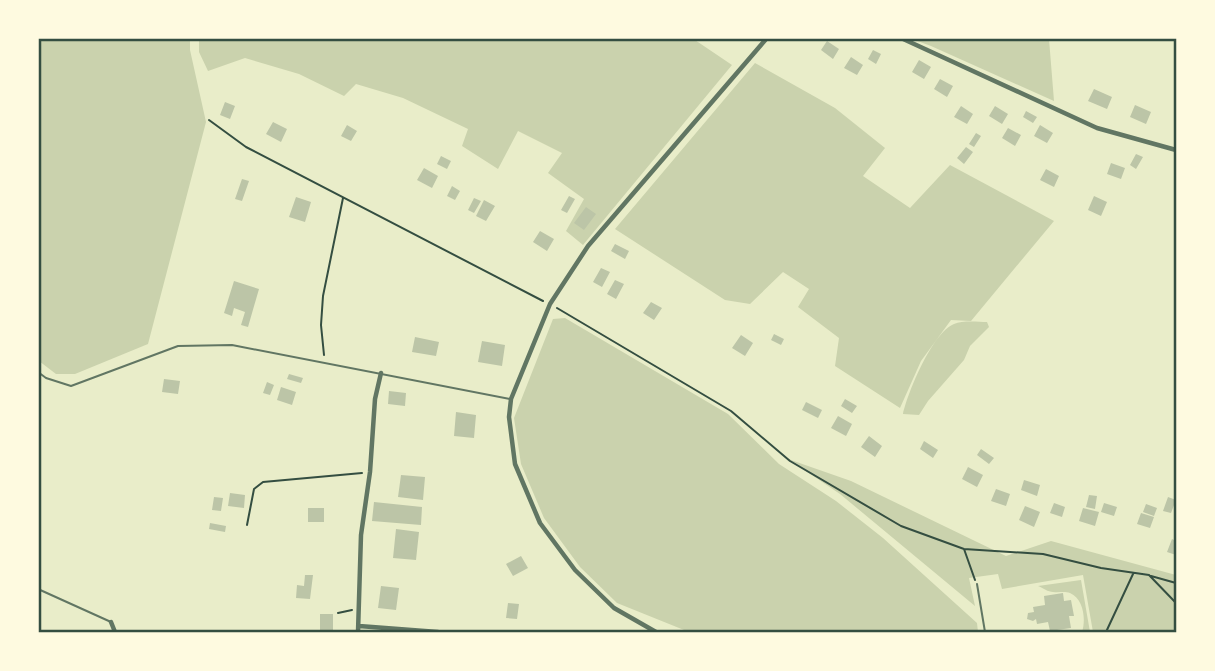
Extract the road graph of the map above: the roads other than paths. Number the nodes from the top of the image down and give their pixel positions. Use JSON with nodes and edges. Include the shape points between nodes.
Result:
{"nodes":[{"id":1,"x":767,"y":38,"type":"edge"},
{"id":2,"x":901,"y":38,"type":"edge"},
{"id":3,"x":1177,"y":150,"type":"edge"},
{"id":4,"x":38,"y":372,"type":"edge"},
{"id":5,"x":381,"y":373,"type":"junction"},
{"id":6,"x":511,"y":400,"type":"junction"},
{"id":7,"x":977,"y":584,"type":"road end"},
{"id":8,"x":38,"y":589,"type":"edge"},
{"id":9,"x":111,"y":622,"type":"joint"},
{"id":10,"x":359,"y":626,"type":"junction"},
{"id":11,"x":115,"y":632,"type":"edge"},
{"id":12,"x":358,"y":632,"type":"edge"},
{"id":13,"x":438,"y":632,"type":"edge"},
{"id":14,"x":656,"y":632,"type":"edge"},
{"id":15,"x":985,"y":632,"type":"edge"}],
"edges":[{"from":1,"to":6,"type":"street","via":[[588,246],[550,304]]},
{"from":2,"to":3,"type":"street","via":[[1097,128]]},
{"from":4,"to":5,"type":"lane","via":[[71,386],[178,346],[232,345]]},
{"from":5,"to":6,"type":"lane"},
{"from":5,"to":10,"type":"street","via":[[361,535]]},
{"from":6,"to":14,"type":"street","via":[[515,464],[540,523],[575,570],[614,608]]},
{"from":7,"to":15,"type":"lane"},
{"from":8,"to":9,"type":"lane"},
{"from":9,"to":11,"type":"street"},
{"from":10,"to":12,"type":"street"},
{"from":10,"to":13,"type":"street"}]}
